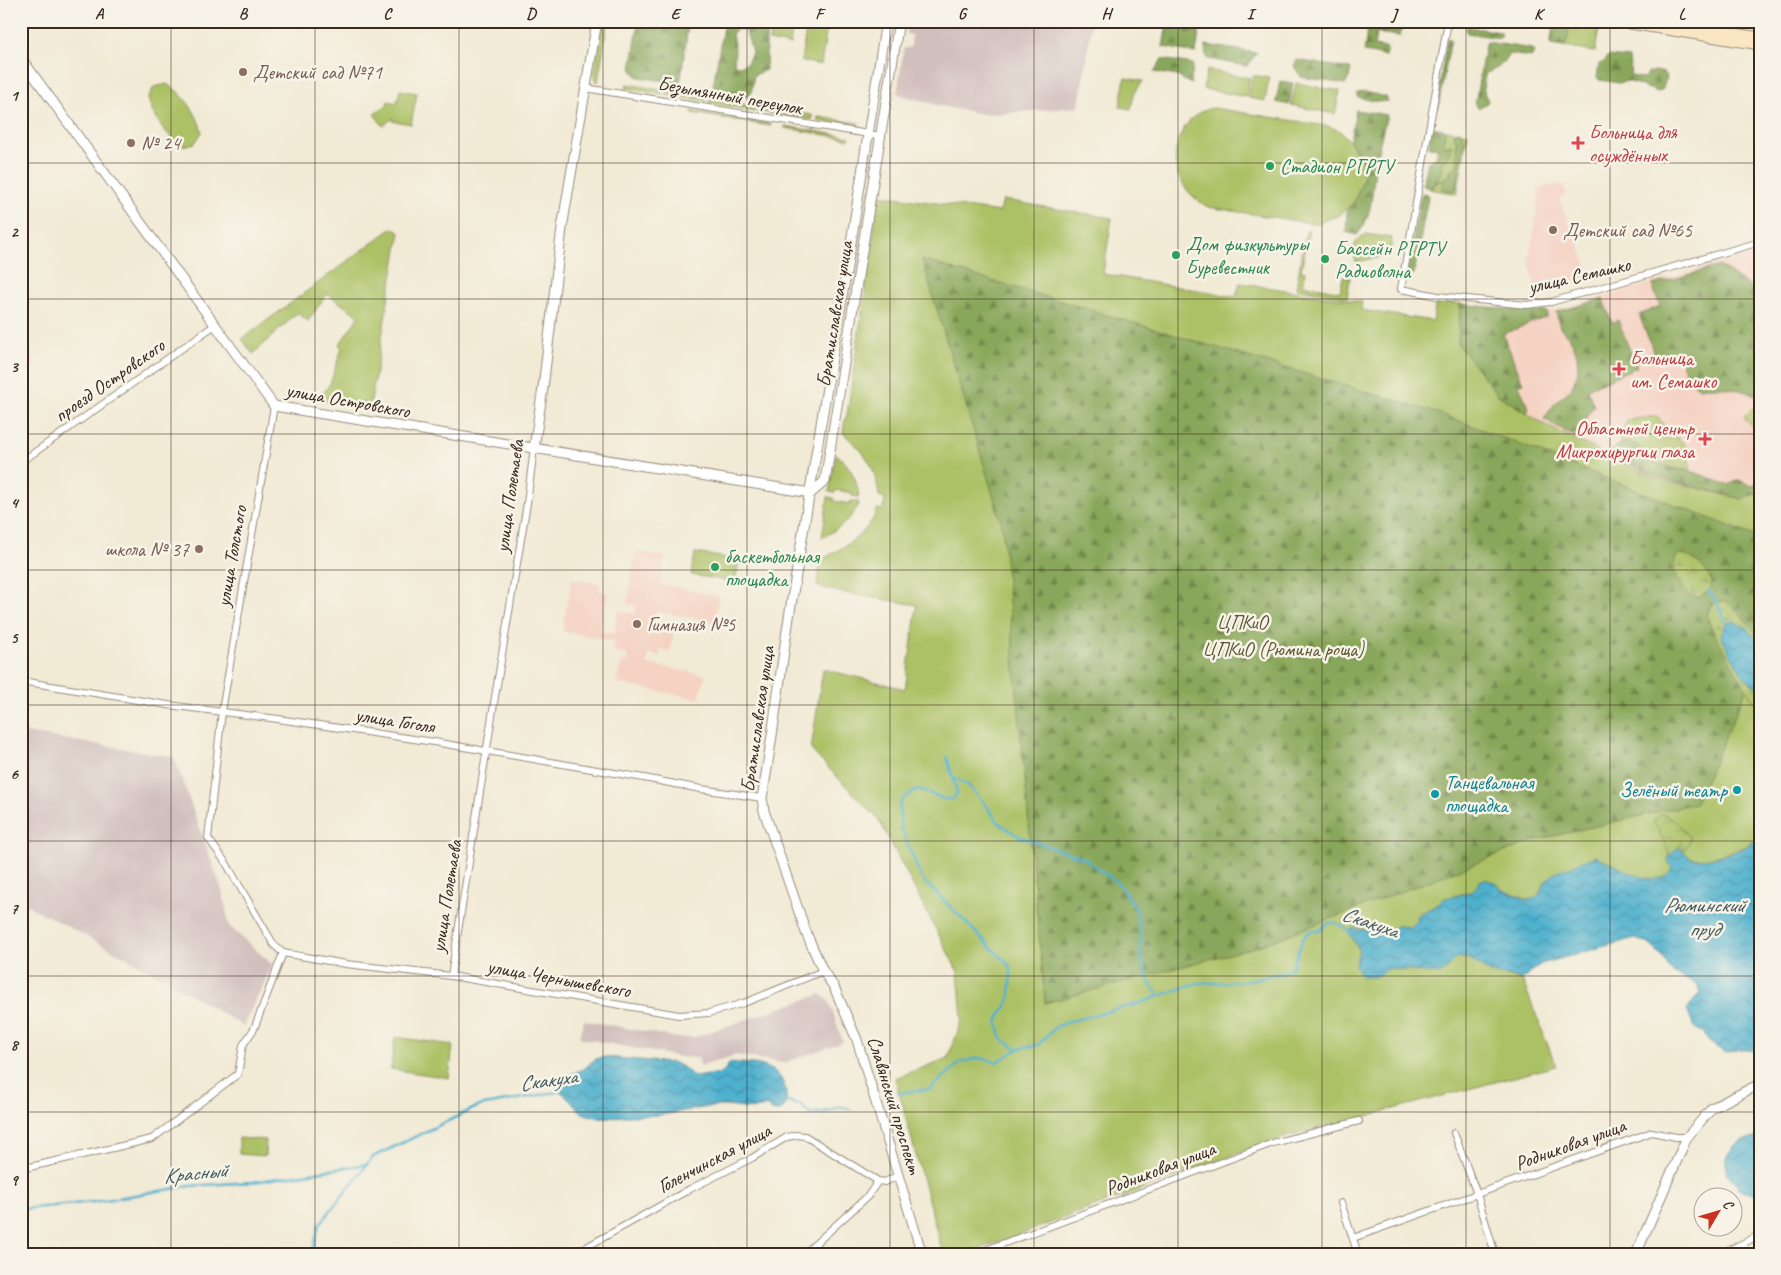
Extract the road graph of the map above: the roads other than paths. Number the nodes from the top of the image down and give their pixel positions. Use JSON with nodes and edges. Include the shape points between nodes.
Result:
{"nodes":[{"id":1,"x":597,"y":21,"type":"edge"},
{"id":2,"x":886,"y":21,"type":"edge"},
{"id":3,"x":899,"y":21,"type":"edge"},
{"id":4,"x":1448,"y":21,"type":"edge"},
{"id":5,"x":1611,"y":21,"type":"edge"},
{"id":6,"x":1659,"y":21,"type":"edge"},
{"id":7,"x":1760,"y":37,"type":"edge"},
{"id":8,"x":1760,"y":45,"type":"edge"},
{"id":9,"x":21,"y":58,"type":"edge"},
{"id":10,"x":585,"y":88,"type":"junction"},
{"id":11,"x":869,"y":135,"type":"junction"},
{"id":12,"x":881,"y":136,"type":"junction"},
{"id":13,"x":1760,"y":242,"type":"edge"},
{"id":14,"x":215,"y":325,"type":"junction"},
{"id":15,"x":274,"y":406,"type":"junction"},
{"id":16,"x":534,"y":448,"type":"junction"},
{"id":17,"x":21,"y":462,"type":"edge"},
{"id":18,"x":811,"y":492,"type":"junction"},
{"id":19,"x":21,"y":681,"type":"edge"},
{"id":20,"x":222,"y":711,"type":"junction"},
{"id":21,"x":487,"y":751,"type":"junction"},
{"id":22,"x":762,"y":798,"type":"junction"},
{"id":23,"x":283,"y":953,"type":"junction"},
{"id":24,"x":823,"y":971,"type":"junction"},
{"id":25,"x":451,"y":976,"type":"junction"},
{"id":26,"x":1759,"y":1084,"type":"edge"},
{"id":27,"x":1359,"y":1121,"type":"dead end"},
{"id":28,"x":1454,"y":1133,"type":"dead end"},
{"id":29,"x":1687,"y":1137,"type":"junction"},
{"id":30,"x":21,"y":1169,"type":"edge"},
{"id":31,"x":897,"y":1176,"type":"junction"},
{"id":32,"x":878,"y":1182,"type":"junction"},
{"id":33,"x":1477,"y":1194,"type":"junction"},
{"id":34,"x":1341,"y":1203,"type":"dead end"},
{"id":35,"x":1760,"y":1235,"type":"edge"},
{"id":36,"x":1353,"y":1238,"type":"junction"},
{"id":37,"x":574,"y":1254,"type":"edge"},
{"id":38,"x":804,"y":1254,"type":"edge"},
{"id":39,"x":922,"y":1254,"type":"edge"},
{"id":40,"x":975,"y":1254,"type":"edge"},
{"id":41,"x":1358,"y":1254,"type":"edge"},
{"id":42,"x":1495,"y":1254,"type":"edge"},
{"id":43,"x":1636,"y":1254,"type":"edge"},
{"id":44,"x":1722,"y":1254,"type":"edge"}],
"edges":[{"from":1,"to":10,"type":"street","name":"улица Полетаева"},
{"from":2,"to":11,"type":"street","name":"Братиславская улица"},
{"from":3,"to":12,"type":"street","name":"Братиславская улица"},
{"from":4,"to":13,"type":"street","name":"улица Семашко","via":[[1401,289],[1526,305],[1551,302]]},
{"from":5,"to":8,"type":"main road"},
{"from":6,"to":7,"type":"main road"},
{"from":9,"to":14,"type":"street","name":"улица Островского"},
{"from":10,"to":11,"type":"street","name":"Безымянный переулок"},
{"from":10,"to":16,"type":"street","name":"улица Полетаева","via":[[562,228]]},
{"from":11,"to":12,"type":"street"},
{"from":11,"to":18,"type":"street","name":"Братиславская улица"},
{"from":12,"to":18,"type":"street","name":"Братиславская улица","via":[[825,480]]},
{"from":14,"to":15,"type":"street","name":"улица Островского"},
{"from":14,"to":17,"type":"street","name":"проезд Островского"},
{"from":15,"to":16,"type":"street","name":"улица Островского"},
{"from":15,"to":20,"type":"street","name":"улица Толстого"},
{"from":16,"to":18,"type":"street","name":"улица Островского"},
{"from":16,"to":21,"type":"street","name":"улица Полетаева"},
{"from":18,"to":22,"type":"street","name":"Братиславская улица"},
{"from":19,"to":20,"type":"street","name":"улица Гоголя"},
{"from":20,"to":21,"type":"street","name":"улица Гоголя"},
{"from":20,"to":23,"type":"street","name":"улица Толстого","via":[[208,838],[274,945]]},
{"from":21,"to":22,"type":"street","name":"улица Гоголя"},
{"from":21,"to":25,"type":"street","name":"улица Полетаева"},
{"from":22,"to":24,"type":"street","name":"Братиславская улица","via":[[793,899]]},
{"from":23,"to":25,"type":"street","name":"улица Чернышевского"},
{"from":23,"to":30,"type":"street","via":[[254,1029],[243,1045],[238,1074],[152,1139]]},
{"from":24,"to":25,"type":"street","name":"улица Чернышевского","via":[[744,1003],[709,1013],[678,1015]]},
{"from":24,"to":31,"type":"street","name":"Славянский проспект","via":[[834,987],[858,1040]]},
{"from":26,"to":29,"type":"street","via":[[1712,1108]]},
{"from":27,"to":40,"type":"street","name":"Родниковая улица","via":[[1272,1143]]},
{"from":28,"to":33,"type":"street"},
{"from":29,"to":33,"type":"street","name":"Родниковая улица","via":[[1652,1132]]},
{"from":29,"to":43,"type":"street"},
{"from":31,"to":32,"type":"street"},
{"from":31,"to":39,"type":"street","name":"Славянский проспект"},
{"from":32,"to":37,"type":"street","name":"Голенчинская улица","via":[[805,1136],[792,1135]]},
{"from":32,"to":38,"type":"street","via":[[868,1196]]},
{"from":33,"to":36,"type":"street","name":"Родниковая улица"},
{"from":33,"to":42,"type":"street"},
{"from":34,"to":36,"type":"street"},
{"from":35,"to":44,"type":"street"},
{"from":36,"to":41,"type":"street"}]}
